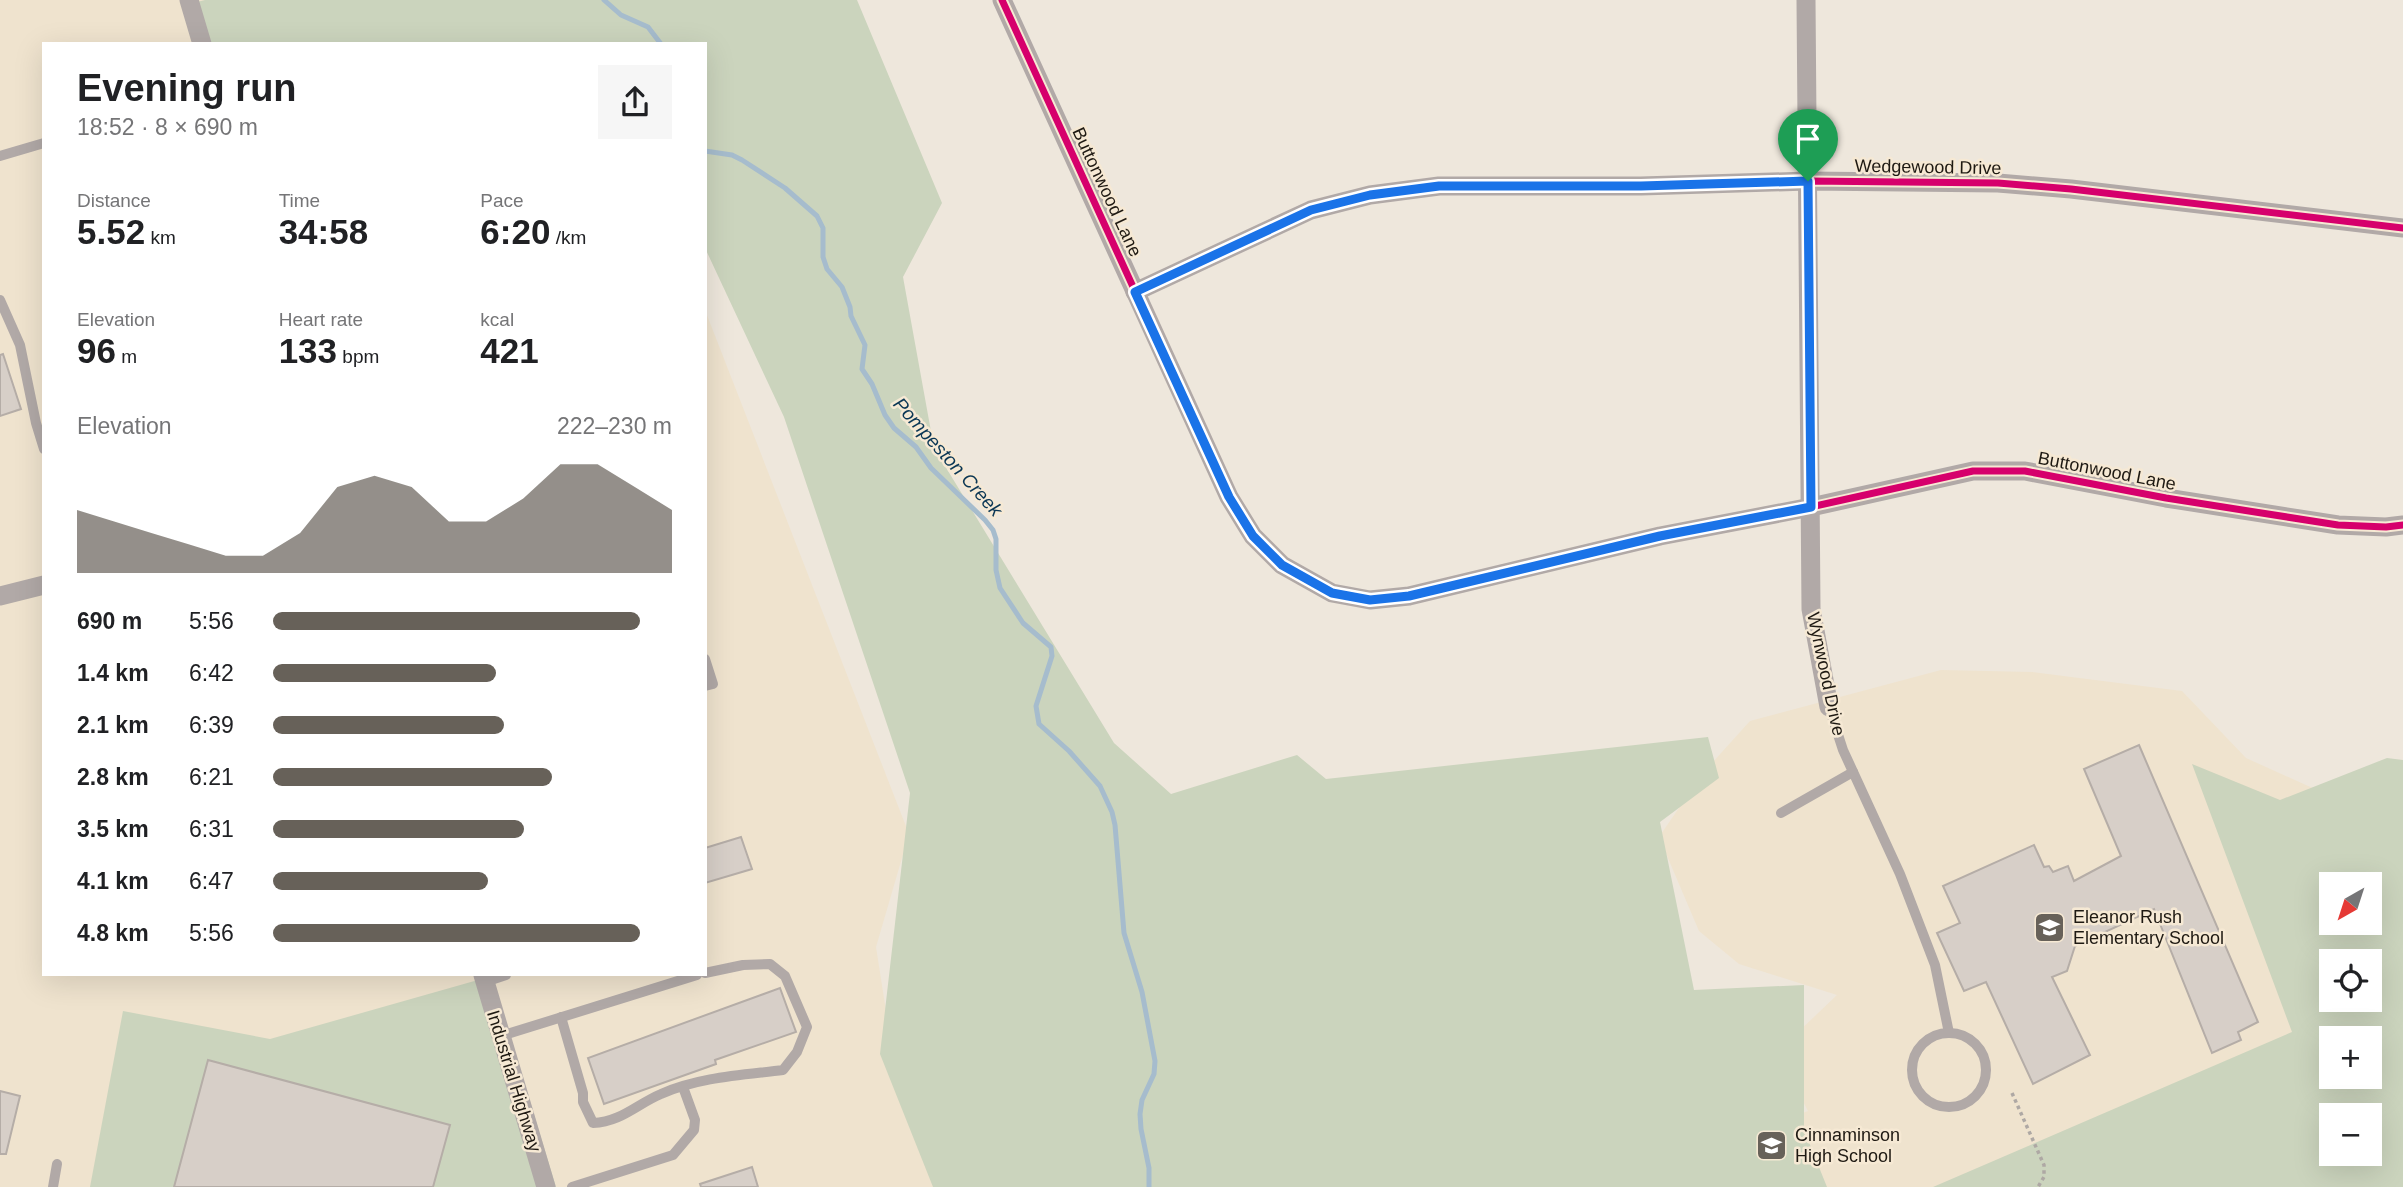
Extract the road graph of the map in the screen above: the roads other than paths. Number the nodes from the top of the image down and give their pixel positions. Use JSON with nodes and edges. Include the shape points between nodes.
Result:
{"nodes":[{"id":1,"x":189,"y":0,"type":"edge"},
{"id":2,"x":1002,"y":0,"type":"edge"},
{"id":3,"x":1806,"y":0,"type":"edge"},
{"id":4,"x":201,"y":42,"type":"edge"},
{"id":5,"x":42,"y":144,"type":"edge"},
{"id":6,"x":0,"y":156,"type":"edge"},
{"id":7,"x":1808,"y":181,"type":"junction"},
{"id":8,"x":2403,"y":228,"type":"edge"},
{"id":9,"x":1135,"y":292,"type":"junction"},
{"id":10,"x":0,"y":300,"type":"edge"},
{"id":11,"x":42,"y":442,"type":"edge"},
{"id":12,"x":1811,"y":507,"type":"junction"},
{"id":13,"x":2403,"y":525,"type":"edge"},
{"id":14,"x":42,"y":585,"type":"edge"},
{"id":15,"x":0,"y":596,"type":"edge"},
{"id":16,"x":707,"y":665,"type":"edge"},
{"id":17,"x":707,"y":686,"type":"edge"},
{"id":18,"x":1829,"y":707,"type":"joint"},
{"id":19,"x":1853,"y":772,"type":"junction"},
{"id":20,"x":1781,"y":813,"type":"dead end"},
{"id":21,"x":707,"y":973,"type":"edge"},
{"id":22,"x":694,"y":976,"type":"edge"},
{"id":23,"x":484,"y":978,"type":"edge"},
{"id":24,"x":561,"y":1017,"type":"junction"},
{"id":25,"x":1949,"y":1033,"type":"junction"},
{"id":26,"x":501,"y":1036,"type":"junction"},
{"id":27,"x":683,"y":1087,"type":"junction"},
{"id":28,"x":57,"y":1164,"type":"dead end"},
{"id":29,"x":53,"y":1187,"type":"edge"},
{"id":30,"x":546,"y":1187,"type":"edge"},
{"id":31,"x":572,"y":1187,"type":"edge"}],
"edges":[{"from":1,"to":4,"type":"street"},
{"from":2,"to":9,"type":"street","name":"Buttonwood Lane"},
{"from":3,"to":7,"type":"street","name":"Wynwood Drive"},
{"from":5,"to":6,"type":"lane"},
{"from":7,"to":8,"type":"street","name":"Wedgewood Drive","via":[[1998,183]]},
{"from":7,"to":9,"type":"street","name":"Wedgewood Drive","via":[[1439,186],[1370,195],[1311,210]]},
{"from":7,"to":12,"type":"street","name":"Wynwood Drive"},
{"from":9,"to":12,"type":"street","name":"Buttonwood Lane","via":[[1229,497],[1253,536],[1282,565],[1332,593],[1370,600],[1409,596],[1660,536]]},
{"from":10,"to":11,"type":"lane","via":[[20,345]]},
{"from":12,"to":13,"type":"street","name":"Buttonwood Lane","via":[[1973,471],[2025,471],[2337,525]]},
{"from":12,"to":18,"type":"street","name":"Wynwood Drive","via":[[1811,609]]},
{"from":14,"to":15,"type":"street"},
{"from":16,"to":17,"type":"lane","via":[[713,684]]},
{"from":18,"to":19,"type":"lane","name":"Wynwood Drive"},
{"from":19,"to":20,"type":"lane"},
{"from":19,"to":25,"type":"lane","name":"Wynwood Drive","via":[[1935,965]]},
{"from":21,"to":27,"type":"lane","via":[[770,964],[785,976],[807,1027],[783,1070]]},
{"from":22,"to":24,"type":"lane"},
{"from":23,"to":26,"type":"street","name":"Industrial Highway"},
{"from":24,"to":26,"type":"lane"},
{"from":24,"to":27,"type":"lane","via":[[583,1102],[593,1123],[623,1117],[661,1094]]},
{"from":25,"to":25,"type":"lane","via":[[1927,1040],[1914,1060],[1913,1072],[1922,1094],[1943,1106],[1955,1106],[1977,1095],[1986,1072],[1980,1049],[1971,1040]]},
{"from":26,"to":30,"type":"street","name":"Industrial Highway"},
{"from":27,"to":31,"type":"lane","via":[[694,1130],[673,1155]]},
{"from":28,"to":29,"type":"lane"}]}
